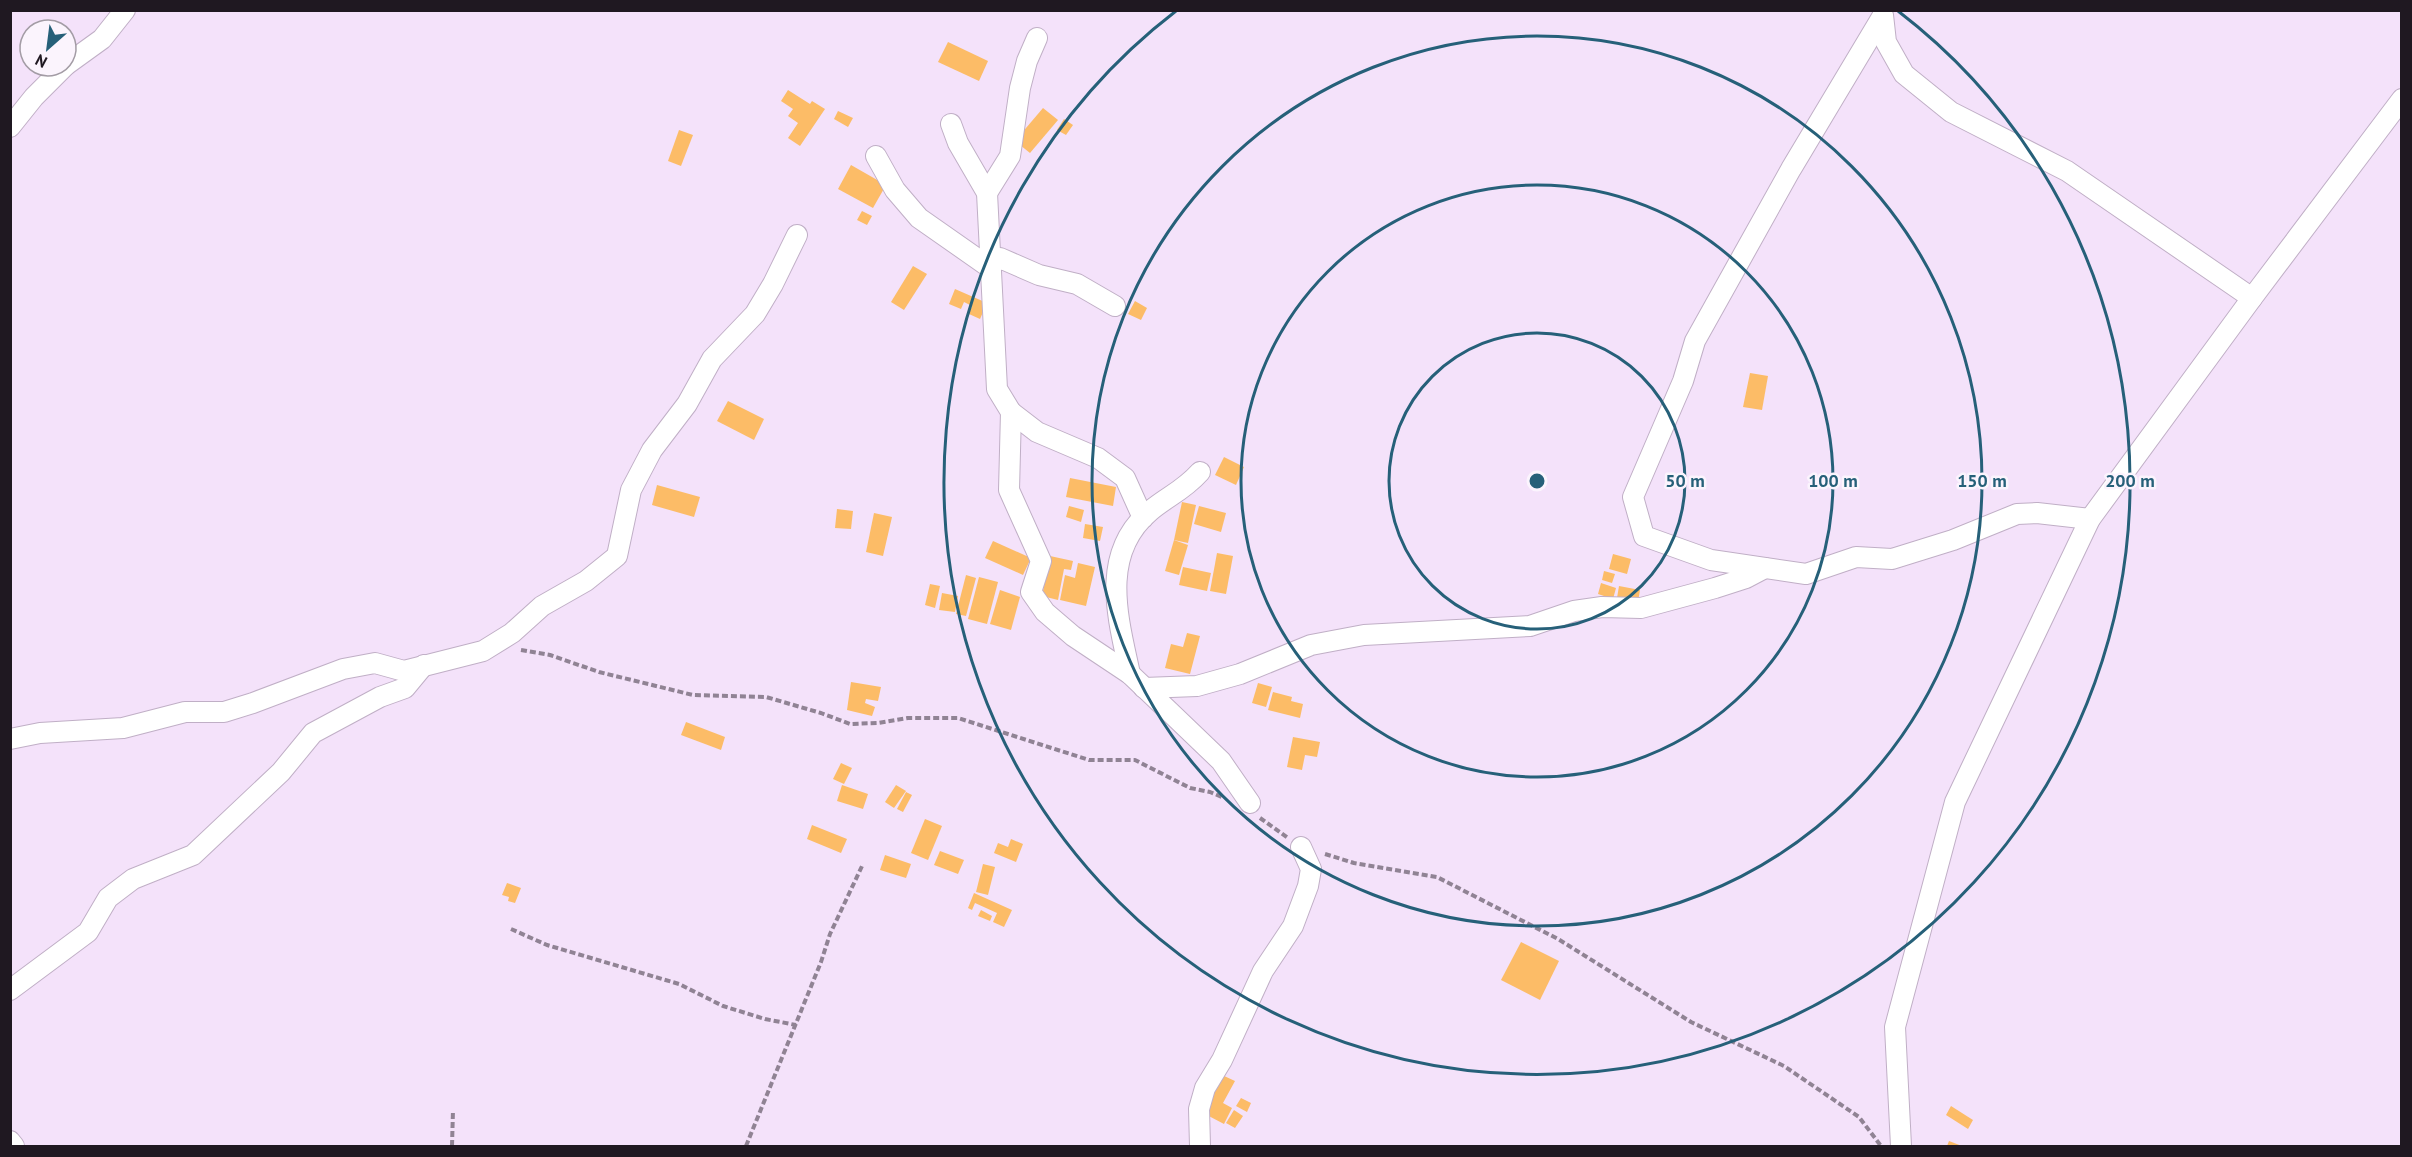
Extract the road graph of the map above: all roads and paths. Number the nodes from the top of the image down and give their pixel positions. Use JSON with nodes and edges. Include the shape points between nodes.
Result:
{"nodes":[{"id":1,"x":125,"y":10,"type":"edge"},
{"id":2,"x":1885,"y":14,"type":"edge"},
{"id":3,"x":1037,"y":38,"type":"dead end"},
{"id":4,"x":78,"y":56,"type":"edge"},
{"id":5,"x":52,"y":78,"type":"edge"},
{"id":6,"x":2402,"y":99,"type":"edge"},
{"id":7,"x":951,"y":124,"type":"dead end"},
{"id":8,"x":10,"y":127,"type":"edge"},
{"id":9,"x":876,"y":156,"type":"dead end"},
{"id":10,"x":987,"y":193,"type":"junction"},
{"id":11,"x":797,"y":235,"type":"dead end"},
{"id":12,"x":989,"y":267,"type":"junction"},
{"id":13,"x":2252,"y":297,"type":"junction"},
{"id":14,"x":1115,"y":306,"type":"dead end"},
{"id":15,"x":1011,"y":412,"type":"junction"},
{"id":16,"x":1200,"y":472,"type":"dead end"},
{"id":17,"x":1143,"y":518,"type":"junction"},
{"id":18,"x":2090,"y":519,"type":"junction"},
{"id":19,"x":1765,"y":568,"type":"junction"},
{"id":20,"x":502,"y":639,"type":"junction"},
{"id":21,"x":424,"y":665,"type":"junction"},
{"id":22,"x":1137,"y":681,"type":"junction"},
{"id":23,"x":10,"y":739,"type":"edge"},
{"id":24,"x":1250,"y":803,"type":"junction"},
{"id":25,"x":1301,"y":847,"type":"junction"},
{"id":26,"x":863,"y":864,"type":"dead end"},
{"id":27,"x":511,"y":929,"type":"dead end"},
{"id":28,"x":10,"y":990,"type":"edge"},
{"id":29,"x":796,"y":1025,"type":"junction"},
{"id":30,"x":453,"y":1110,"type":"dead end"},
{"id":31,"x":10,"y":1141,"type":"edge"},
{"id":32,"x":14,"y":1146,"type":"edge"},
{"id":33,"x":452,"y":1146,"type":"edge"},
{"id":34,"x":746,"y":1146,"type":"edge"},
{"id":35,"x":1200,"y":1146,"type":"edge"},
{"id":36,"x":1881,"y":1146,"type":"edge"},
{"id":37,"x":1901,"y":1146,"type":"edge"}],
"edges":[{"from":1,"to":4,"type":"street","via":[[102,39]]},
{"from":2,"to":13,"type":"street","via":[[1886,42],[1904,74],[1951,112],[2067,171]]},
{"from":2,"to":19,"type":"street","via":[[1708,315],[1633,497],[1644,536],[1711,560]]},
{"from":3,"to":10,"type":"street","via":[[1020,88],[1010,156]]},
{"from":5,"to":8,"type":"street"},
{"from":6,"to":13,"type":"street"},
{"from":7,"to":10,"type":"street"},
{"from":9,"to":12,"type":"street","via":[[895,190],[920,218]]},
{"from":10,"to":12,"type":"street"},
{"from":11,"to":20,"type":"street","via":[[755,314],[712,359],[687,404],[652,450],[631,490],[617,556],[586,581],[542,606]]},
{"from":12,"to":14,"type":"street","via":[[1000,258],[1040,275],[1077,284]]},
{"from":12,"to":15,"type":"street","via":[[997,389]]},
{"from":13,"to":18,"type":"street"},
{"from":15,"to":17,"type":"street","via":[[1037,432],[1098,458],[1125,478]]},
{"from":15,"to":22,"type":"street","via":[[1010,490],[1041,561],[1031,592],[1045,612],[1073,636]]},
{"from":16,"to":17,"type":"street"},
{"from":17,"to":22,"type":"street","via":[[1120,553],[1114,586]]},
{"from":18,"to":19,"type":"street","via":[[2017,514],[1892,560],[1857,557],[1806,574]]},
{"from":18,"to":37,"type":"street","via":[[1956,802],[1895,1028]]},
{"from":19,"to":22,"type":"street","via":[[1715,588],[1641,608],[1574,611],[1530,626],[1364,635],[1311,645],[1240,674],[1197,686]]},
{"from":20,"to":21,"type":"street","via":[[483,651]]},
{"from":20,"to":24,"type":"path","via":[[513,648],[693,695],[766,697],[849,724],[908,717],[958,718],[1089,760],[1135,760],[1191,788]]},
{"from":21,"to":23,"type":"street","via":[[404,671],[375,663],[343,669],[224,712],[185,712],[123,728]]},
{"from":21,"to":28,"type":"street","via":[[405,688],[313,733],[281,772],[193,855],[133,879],[108,898],[88,932]]},
{"from":22,"to":24,"type":"street","via":[[1221,761]]},
{"from":24,"to":25,"type":"path","via":[[1255,815]]},
{"from":25,"to":35,"type":"street","via":[[1311,869],[1308,886],[1293,926],[1263,971],[1205,1088],[1199,1109]]},
{"from":25,"to":36,"type":"path","via":[[1354,863],[1437,877],[1548,934],[1691,1022],[1784,1066],[1858,1117]]},
{"from":26,"to":29,"type":"path","via":[[830,934]]},
{"from":27,"to":29,"type":"path","via":[[547,945],[679,984],[723,1006]]},
{"from":29,"to":34,"type":"path"},
{"from":30,"to":33,"type":"path"},
{"from":31,"to":32,"type":"street"}]}
